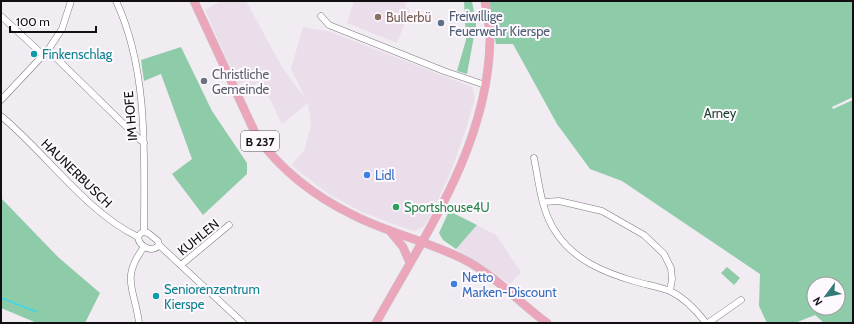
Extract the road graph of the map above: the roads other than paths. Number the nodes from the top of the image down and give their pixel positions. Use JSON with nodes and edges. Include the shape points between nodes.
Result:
{"nodes":[{"id":1,"x":71,"y":1,"type":"edge"},
{"id":2,"x":116,"y":1,"type":"edge"},
{"id":3,"x":194,"y":1,"type":"edge"},
{"id":4,"x":485,"y":1,"type":"edge"},
{"id":5,"x":1,"y":16,"type":"edge"},
{"id":6,"x":321,"y":16,"type":"dead end"},
{"id":7,"x":45,"y":52,"type":"junction"},
{"id":8,"x":485,"y":85,"type":"junction"},
{"id":9,"x":1,"y":100,"type":"edge"},
{"id":10,"x":2,"y":119,"type":"edge"},
{"id":11,"x":144,"y":143,"type":"junction"},
{"id":12,"x":534,"y":158,"type":"dead end"},
{"id":13,"x":544,"y":202,"type":"junction"},
{"id":14,"x":229,"y":225,"type":"dead end"},
{"id":15,"x":388,"y":229,"type":"junction"},
{"id":16,"x":144,"y":232,"type":"junction"},
{"id":17,"x":138,"y":236,"type":"junction"},
{"id":18,"x":422,"y":242,"type":"junction"},
{"id":19,"x":159,"y":245,"type":"junction"},
{"id":20,"x":144,"y":246,"type":"junction"},
{"id":21,"x":410,"y":262,"type":"junction"},
{"id":22,"x":181,"y":265,"type":"junction"},
{"id":23,"x":670,"y":291,"type":"junction"},
{"id":24,"x":741,"y":300,"type":"dead end"},
{"id":25,"x":139,"y":323,"type":"edge"},
{"id":26,"x":244,"y":323,"type":"edge"},
{"id":27,"x":376,"y":323,"type":"edge"},
{"id":28,"x":547,"y":323,"type":"edge"},
{"id":29,"x":707,"y":323,"type":"edge"}],
"edges":[{"from":1,"to":7,"type":"street","via":[[62,29]]},
{"from":2,"to":11,"type":"street","name":"IM HOFE","via":[[132,42]]},
{"from":3,"to":15,"type":"main road","number":"B 237","via":[[257,137],[265,148],[290,173],[322,198],[353,216]]},
{"from":4,"to":8,"type":"main road","via":[[490,39]]},
{"from":5,"to":7,"type":"street"},
{"from":6,"to":8,"type":"street","via":[[328,25]]},
{"from":7,"to":9,"type":"street"},
{"from":7,"to":11,"type":"street"},
{"from":8,"to":18,"type":"main road","via":[[477,122],[460,171]]},
{"from":10,"to":17,"type":"street","name":"HAUNERBUSCH","via":[[93,206]]},
{"from":11,"to":16,"type":"street","name":"IM HOFE"},
{"from":12,"to":13,"type":"street"},
{"from":13,"to":23,"type":"street","via":[[554,230],[566,247],[592,266]]},
{"from":13,"to":23,"type":"street","via":[[559,201],[602,211],[644,235],[664,254],[671,268]]},
{"from":14,"to":22,"type":"street","name":"KUHLEN"},
{"from":15,"to":18,"type":"main road","number":"B 237"},
{"from":15,"to":21,"type":"main road","via":[[403,247]]},
{"from":16,"to":17,"type":"street"},
{"from":16,"to":19,"type":"street","via":[[154,237]]},
{"from":17,"to":20,"type":"street"},
{"from":18,"to":21,"type":"main road"},
{"from":18,"to":28,"type":"main road","number":"B 237","via":[[481,270]]},
{"from":19,"to":20,"type":"street","via":[[152,250]]},
{"from":19,"to":22,"type":"street"},
{"from":20,"to":25,"type":"street","via":[[134,264],[130,279]]},
{"from":21,"to":27,"type":"main road"},
{"from":22,"to":26,"type":"street"},
{"from":23,"to":29,"type":"street","via":[[694,307]]},
{"from":24,"to":29,"type":"street"}]}
